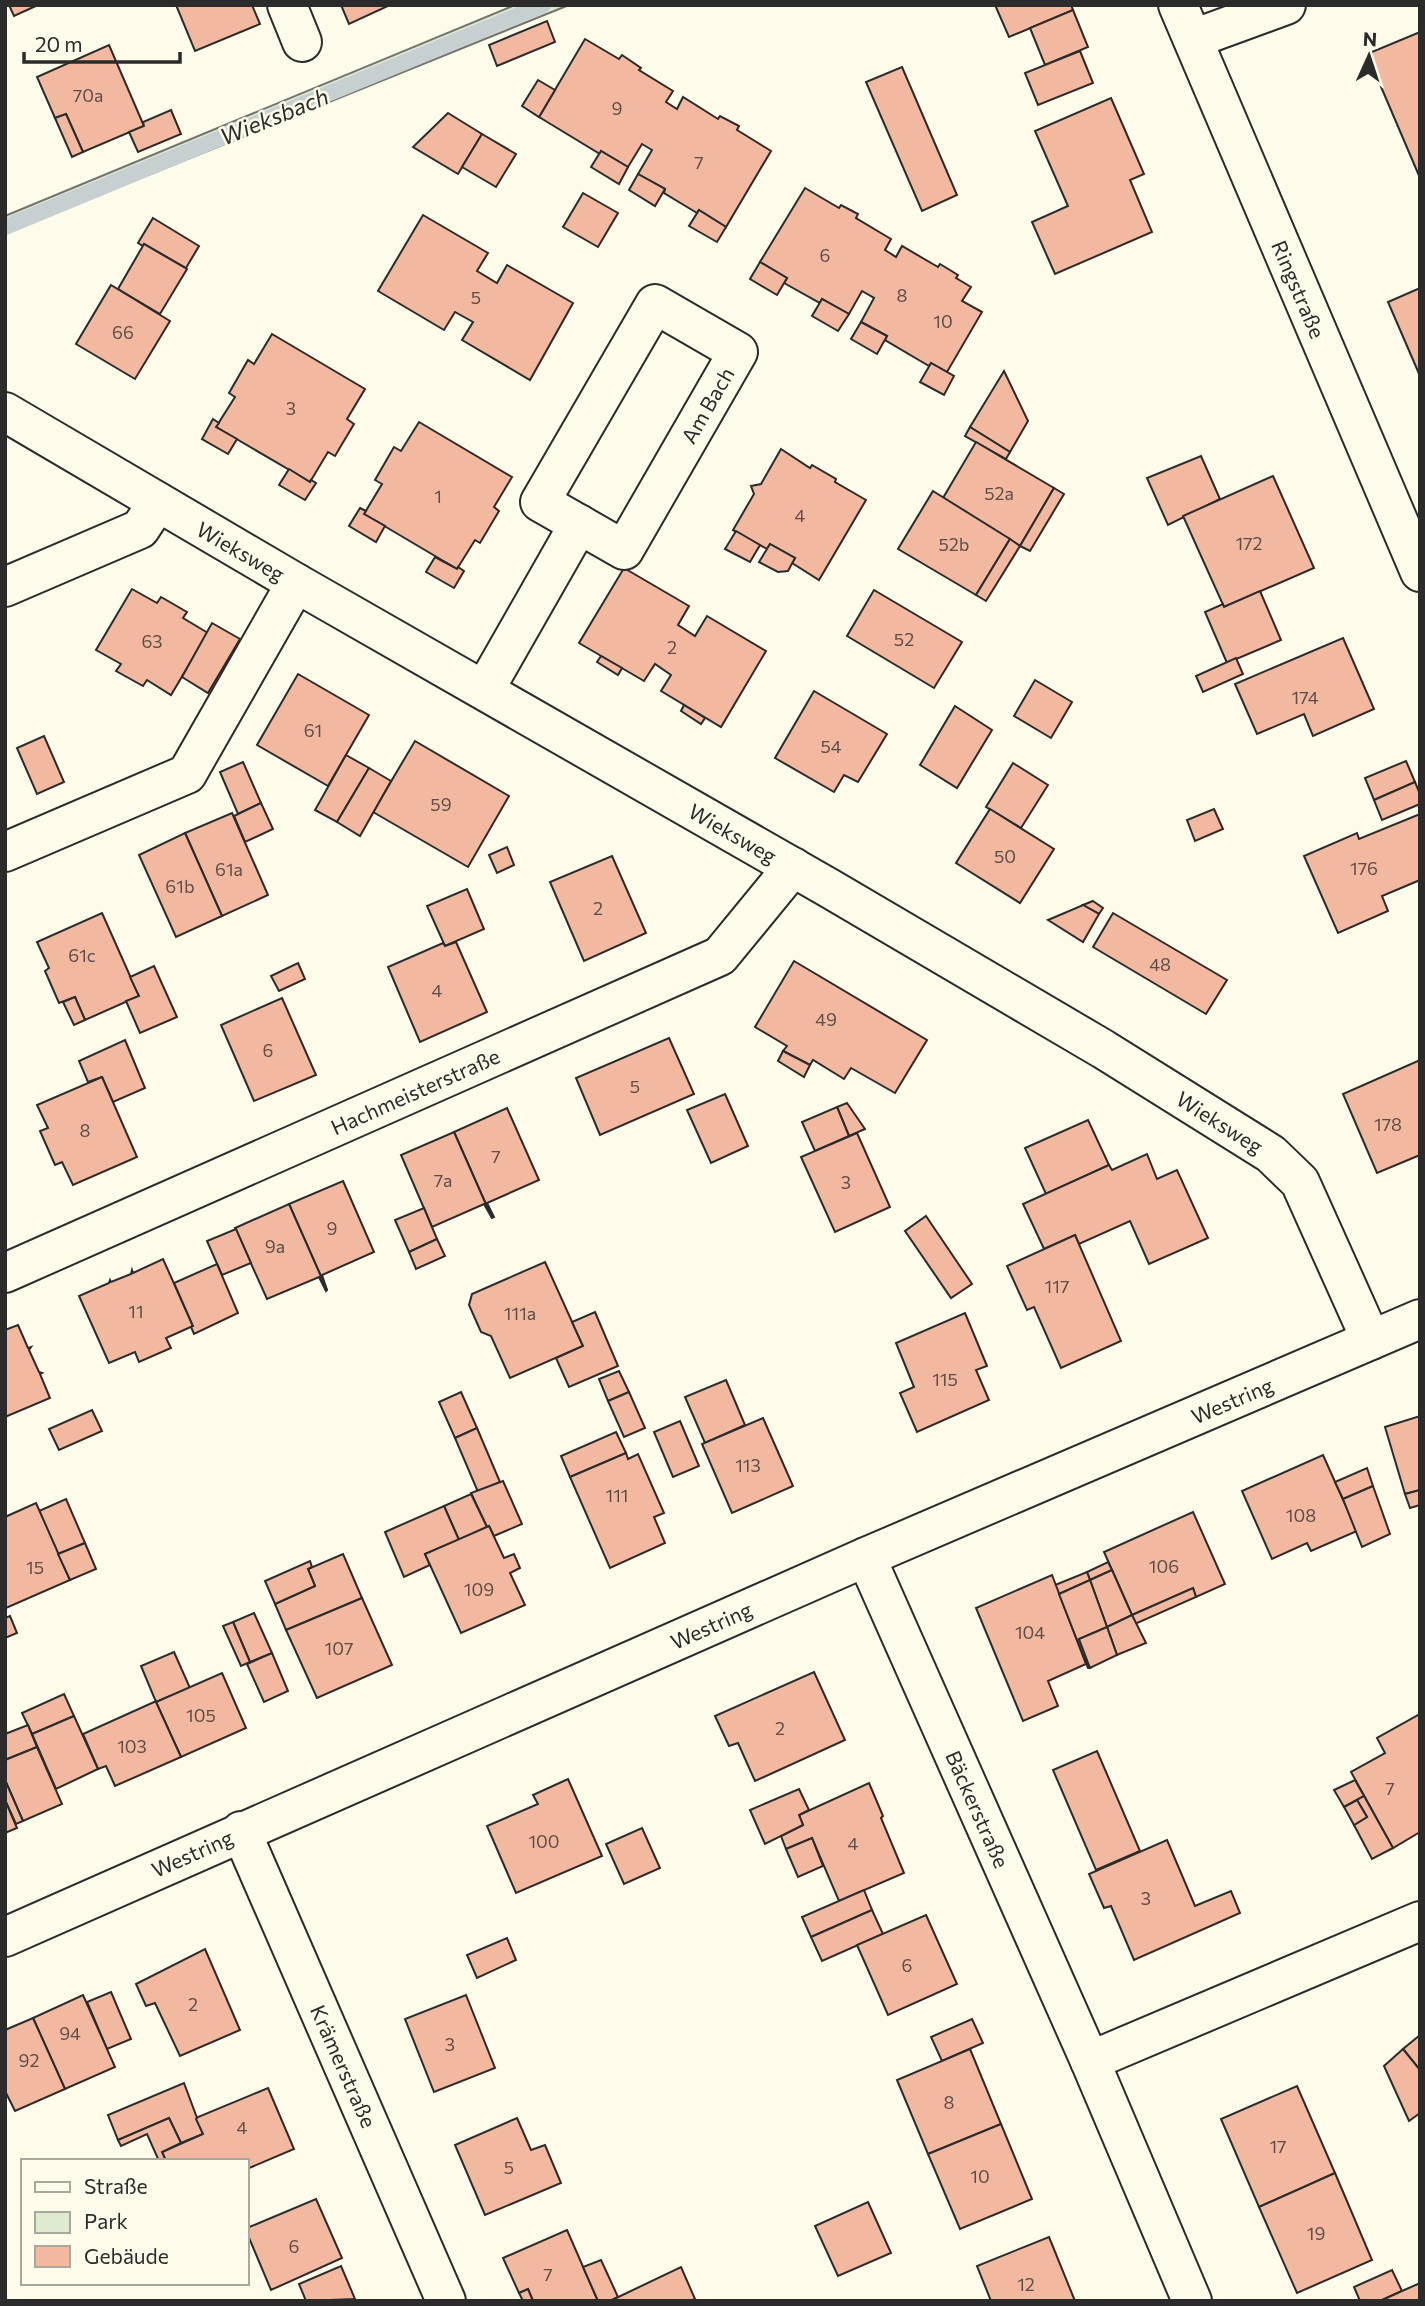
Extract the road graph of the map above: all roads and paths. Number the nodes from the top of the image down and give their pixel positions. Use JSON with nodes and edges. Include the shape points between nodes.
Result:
{"nodes":[{"id":1,"x":287,"y":5,"type":"edge"},
{"id":2,"x":1286,"y":5,"type":"edge"},
{"id":3,"x":1185,"y":22,"type":"edge"},
{"id":4,"x":302,"y":42,"type":"dead end"},
{"id":5,"x":5,"y":412,"type":"edge"},
{"id":6,"x":158,"y":502,"type":"junction"},
{"id":7,"x":579,"y":524,"type":"junction"},
{"id":8,"x":1420,"y":572,"type":"edge"},
{"id":9,"x":296,"y":583,"type":"junction"},
{"id":10,"x":5,"y":587,"type":"edge"},
{"id":11,"x":485,"y":690,"type":"junction"},
{"id":12,"x":5,"y":852,"type":"edge"},
{"id":13,"x":793,"y":867,"type":"junction"},
{"id":14,"x":5,"y":1273,"type":"edge"},
{"id":15,"x":1420,"y":1319,"type":"edge"},
{"id":16,"x":1371,"y":1340,"type":"junction"},
{"id":17,"x":866,"y":1556,"type":"junction"},
{"id":18,"x":241,"y":1831,"type":"junction"},
{"id":19,"x":1420,"y":1921,"type":"edge"},
{"id":20,"x":5,"y":1937,"type":"edge"},
{"id":21,"x":1090,"y":2061,"type":"junction"},
{"id":22,"x":446,"y":2301,"type":"edge"},
{"id":23,"x":1192,"y":2301,"type":"edge"}],
"edges":[{"from":1,"to":4,"type":"street"},
{"from":2,"to":3,"type":"street"},
{"from":3,"to":8,"type":"street","name":"Ringstraße"},
{"from":5,"to":6,"type":"street","name":"Wieksweg"},
{"from":6,"to":9,"type":"street","name":"Wieksweg"},
{"from":6,"to":10,"type":"street","via":[[140,529]]},
{"from":7,"to":7,"type":"street","name":"Am Bach","via":[[540,502],[654,304],[738,352],[624,550]]},
{"from":7,"to":11,"type":"street"},
{"from":9,"to":11,"type":"street","name":"Wieksweg"},
{"from":9,"to":12,"type":"street","via":[[187,774]]},
{"from":11,"to":13,"type":"street","name":"Wieksweg"},
{"from":13,"to":14,"type":"street","name":"Hachmeisterstraße","via":[[720,956]]},
{"from":13,"to":16,"type":"street","name":"Wieksweg","via":[[1103,1049],[1271,1154],[1300,1182]]},
{"from":15,"to":16,"type":"street","name":"Westring"},
{"from":16,"to":17,"type":"street","name":"Westring"},
{"from":17,"to":18,"type":"street","name":"Westring"},
{"from":17,"to":21,"type":"street","name":"Bäckerstraße"},
{"from":18,"to":20,"type":"street","name":"Westring"},
{"from":18,"to":22,"type":"street","name":"Krämerstraße"},
{"from":19,"to":21,"type":"street"},
{"from":21,"to":23,"type":"street","name":"Bäckerstraße"}]}
